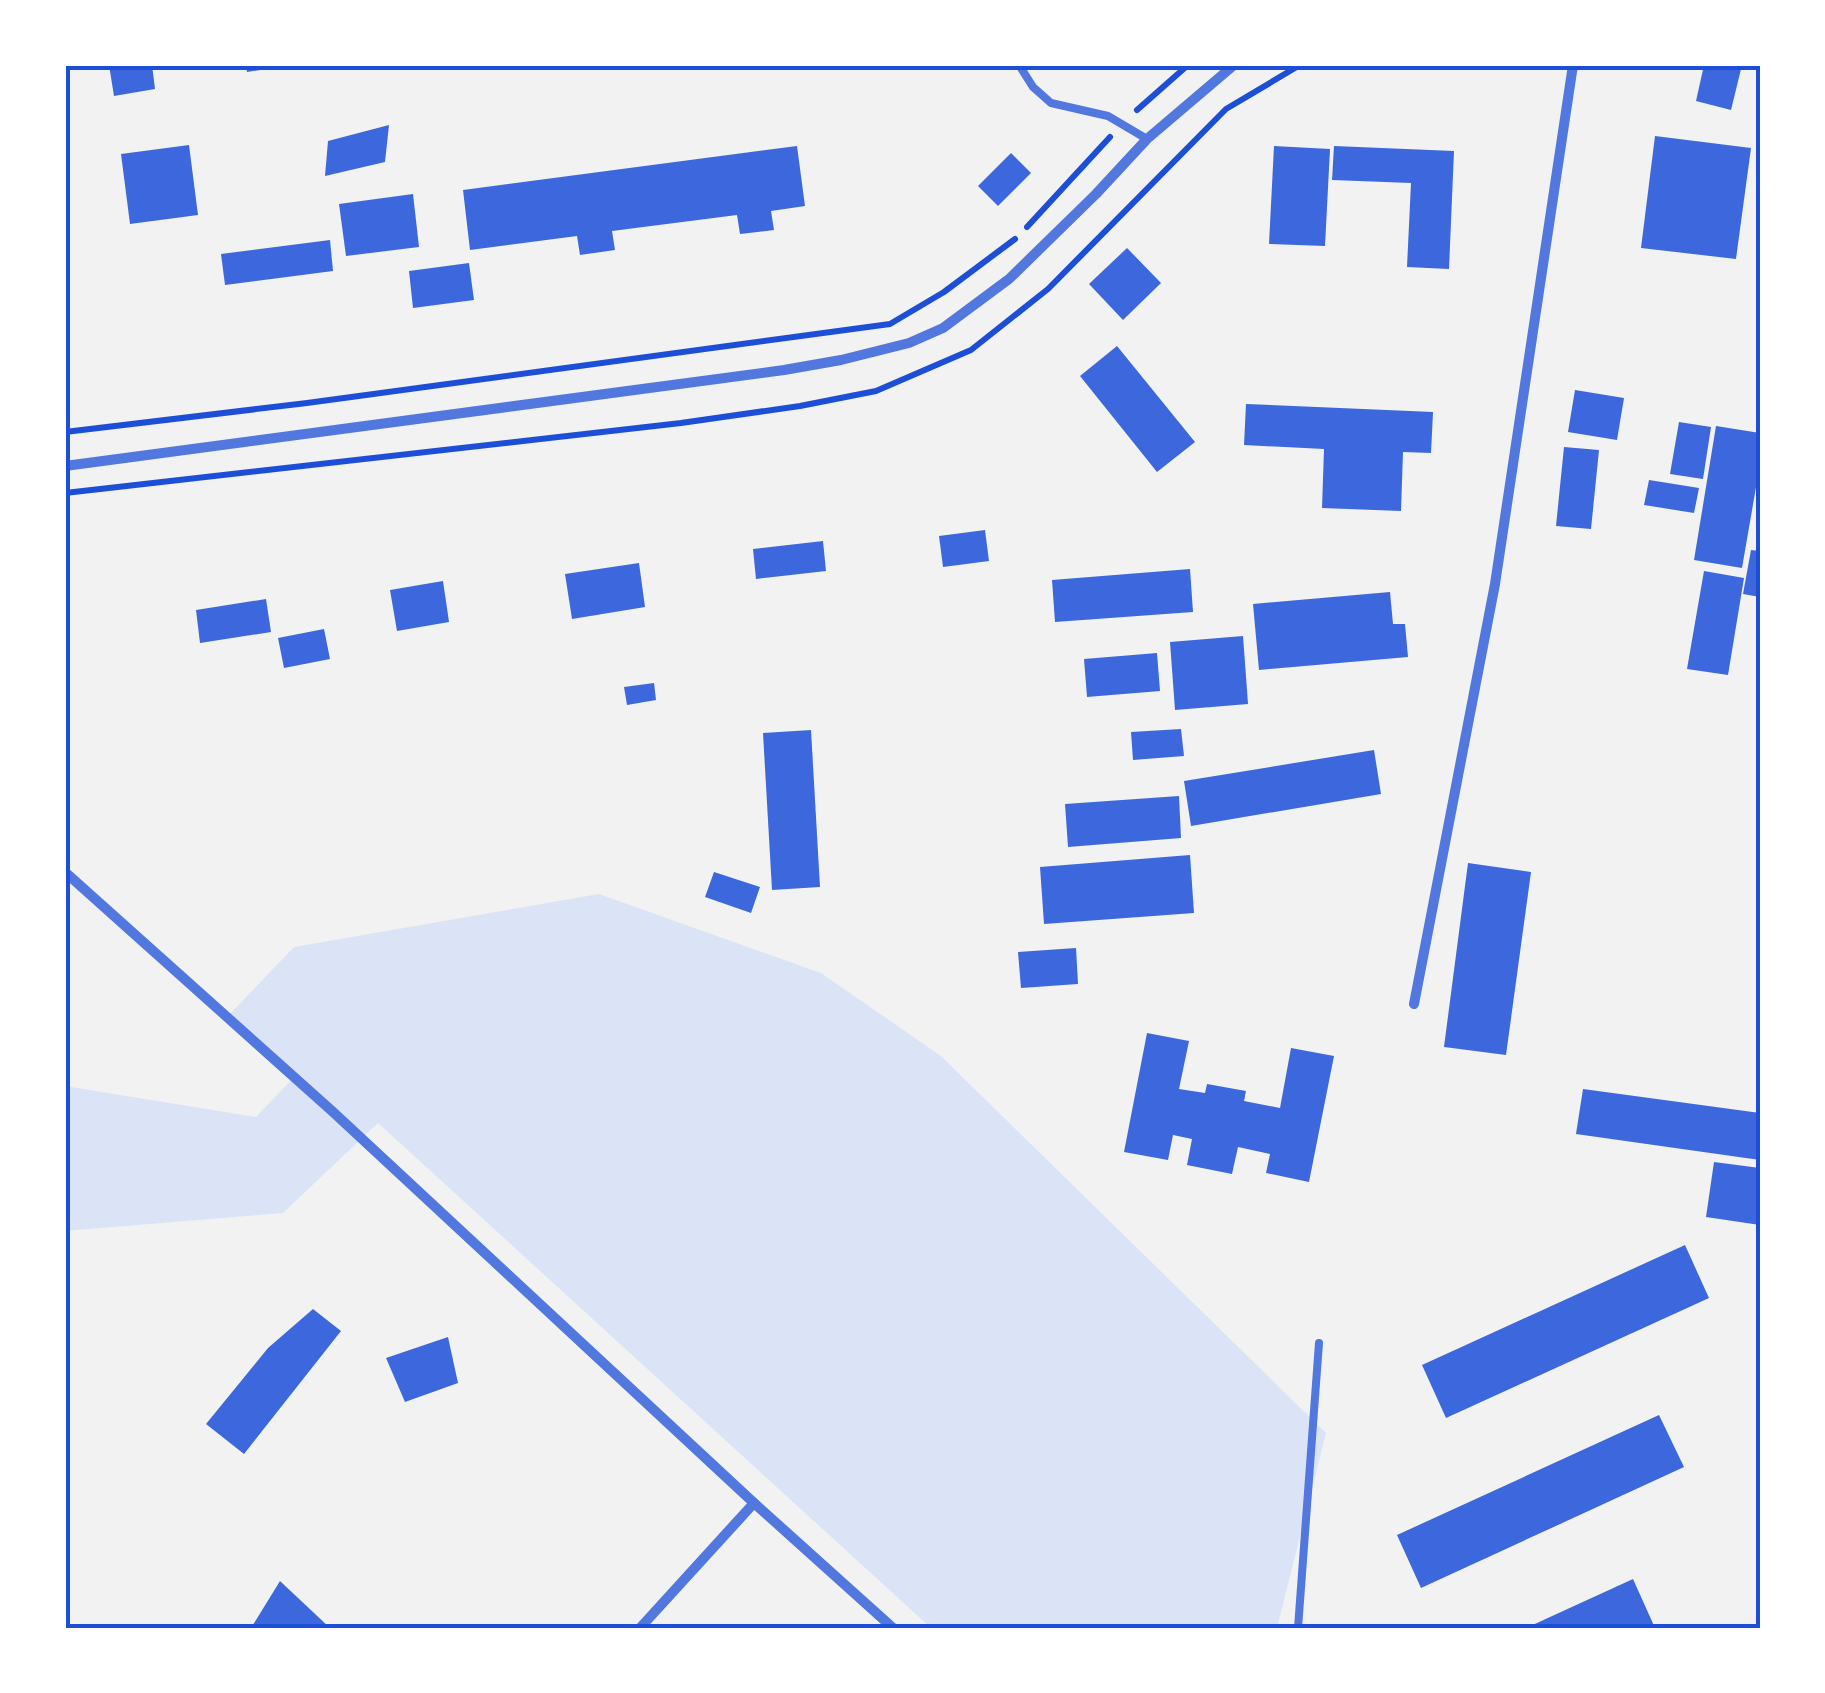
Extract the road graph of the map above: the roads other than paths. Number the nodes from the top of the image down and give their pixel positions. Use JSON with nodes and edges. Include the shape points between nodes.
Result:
{"nodes":[{"id":1,"x":1019,"y":65,"type":"edge"},
{"id":2,"x":1234,"y":65,"type":"edge"},
{"id":3,"x":1574,"y":65,"type":"edge"},
{"id":4,"x":1147,"y":139,"type":"junction"},
{"id":5,"x":65,"y":466,"type":"edge"},
{"id":6,"x":65,"y":872,"type":"edge"},
{"id":7,"x":1414,"y":1004,"type":"dead end"},
{"id":8,"x":1319,"y":1343,"type":"dead end"},
{"id":9,"x":754,"y":1504,"type":"junction"},
{"id":10,"x":640,"y":1628,"type":"edge"},
{"id":11,"x":893,"y":1628,"type":"edge"},
{"id":12,"x":1298,"y":1628,"type":"edge"}],
"edges":[{"from":1,"to":4,"type":"lane","via":[[1051,103],[1108,116]]},
{"from":2,"to":4,"type":"street"},
{"from":3,"to":7,"type":"street","via":[[1495,584]]},
{"from":4,"to":5,"type":"street","via":[[1009,279],[943,328],[908,343],[784,370]]},
{"from":6,"to":9,"type":"street"},
{"from":8,"to":12,"type":"lane"},
{"from":9,"to":10,"type":"street"},
{"from":9,"to":11,"type":"street"}]}
